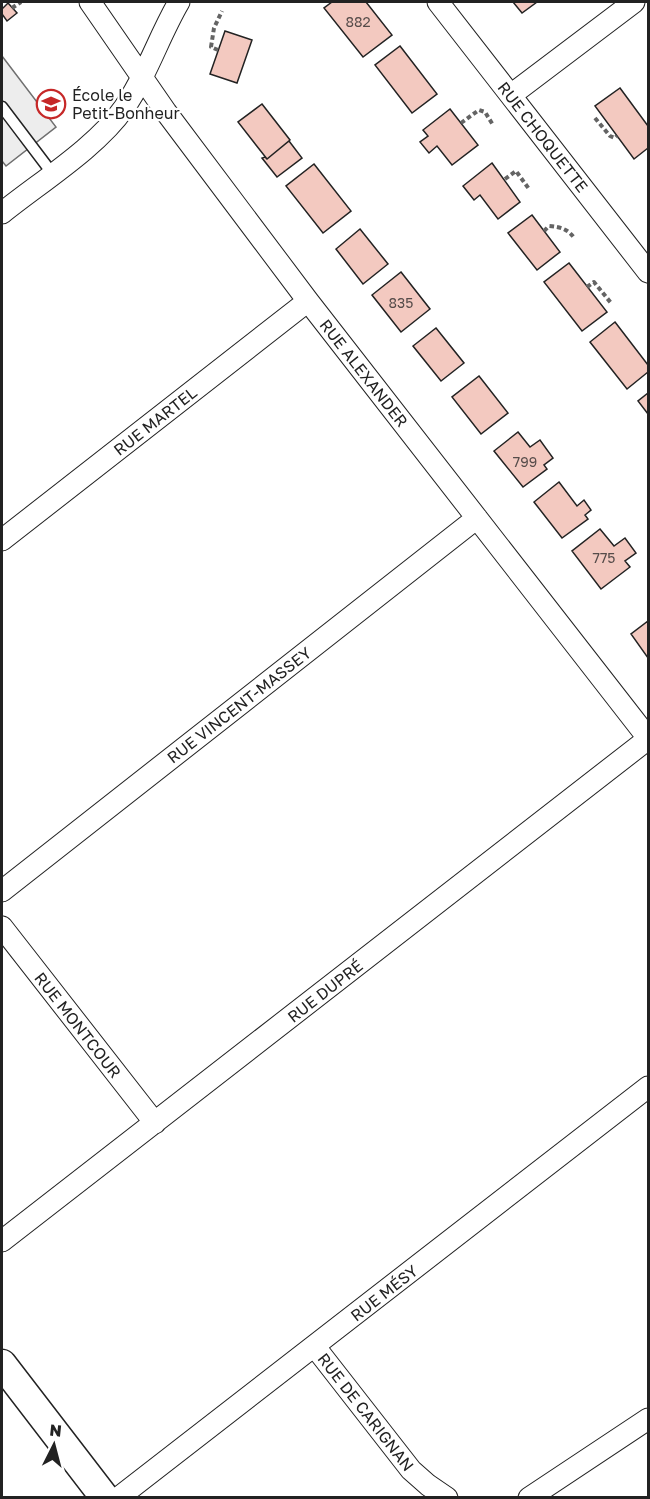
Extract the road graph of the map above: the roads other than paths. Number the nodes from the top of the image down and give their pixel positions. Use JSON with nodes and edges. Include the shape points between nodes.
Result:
{"nodes":[{"id":1,"x":90,"y":2,"type":"edge"},
{"id":2,"x":179,"y":2,"type":"edge"},
{"id":3,"x":438,"y":2,"type":"edge"},
{"id":4,"x":634,"y":2,"type":"edge"},
{"id":5,"x":142,"y":77,"type":"junction"},
{"id":6,"x":511,"y":95,"type":"junction"},
{"id":7,"x":2,"y":107,"type":"edge"},
{"id":8,"x":52,"y":173,"type":"junction"},
{"id":9,"x":2,"y":213,"type":"edge"},
{"id":10,"x":648,"y":272,"type":"edge"},
{"id":11,"x":308,"y":301,"type":"junction"},
{"id":12,"x":477,"y":518,"type":"junction"},
{"id":13,"x":2,"y":540,"type":"edge"},
{"id":14,"x":648,"y":739,"type":"edge"},
{"id":15,"x":2,"y":891,"type":"edge"},
{"id":16,"x":2,"y":927,"type":"edge"},
{"id":17,"x":648,"y":1087,"type":"edge"},
{"id":18,"x":155,"y":1123,"type":"junction"},
{"id":19,"x":2,"y":1241,"type":"edge"},
{"id":20,"x":315,"y":1347,"type":"junction"},
{"id":21,"x":2,"y":1364,"type":"edge"},
{"id":22,"x":648,"y":1419,"type":"edge"},
{"id":23,"x":105,"y":1497,"type":"edge"},
{"id":24,"x":118,"y":1497,"type":"edge"},
{"id":25,"x":447,"y":1497,"type":"edge"},
{"id":26,"x":530,"y":1497,"type":"edge"}],
"edges":[{"from":1,"to":5,"type":"street","name":"RUE ALEXANDER"},
{"from":2,"to":5,"type":"street"},
{"from":3,"to":6,"type":"street","name":"RUE CHOQUETTE"},
{"from":4,"to":6,"type":"street"},
{"from":5,"to":8,"type":"street","via":[[107,129]]},
{"from":5,"to":11,"type":"street","name":"RUE ALEXANDER"},
{"from":6,"to":10,"type":"street","name":"RUE CHOQUETTE"},
{"from":7,"to":8,"type":"lane"},
{"from":8,"to":9,"type":"street"},
{"from":11,"to":12,"type":"street","name":"RUE ALEXANDER"},
{"from":11,"to":13,"type":"street","name":"RUE MARTEL"},
{"from":12,"to":14,"type":"street","name":"RUE ALEXANDER"},
{"from":12,"to":15,"type":"street","name":"RUE VINCENT-MASSEY"},
{"from":14,"to":18,"type":"street","name":"RUE DUPRÉ"},
{"from":16,"to":18,"type":"street","name":"RUE MONTCOUR"},
{"from":17,"to":20,"type":"street","name":"RUE MÉSY"},
{"from":18,"to":19,"type":"street","name":"RUE DUPRÉ"},
{"from":20,"to":24,"type":"street","name":"RUE MÉSY"},
{"from":20,"to":25,"type":"street","name":"RUE DE CARIGNAN","via":[[411,1470]]},
{"from":21,"to":23,"type":"main road"},
{"from":22,"to":26,"type":"street"}]}
